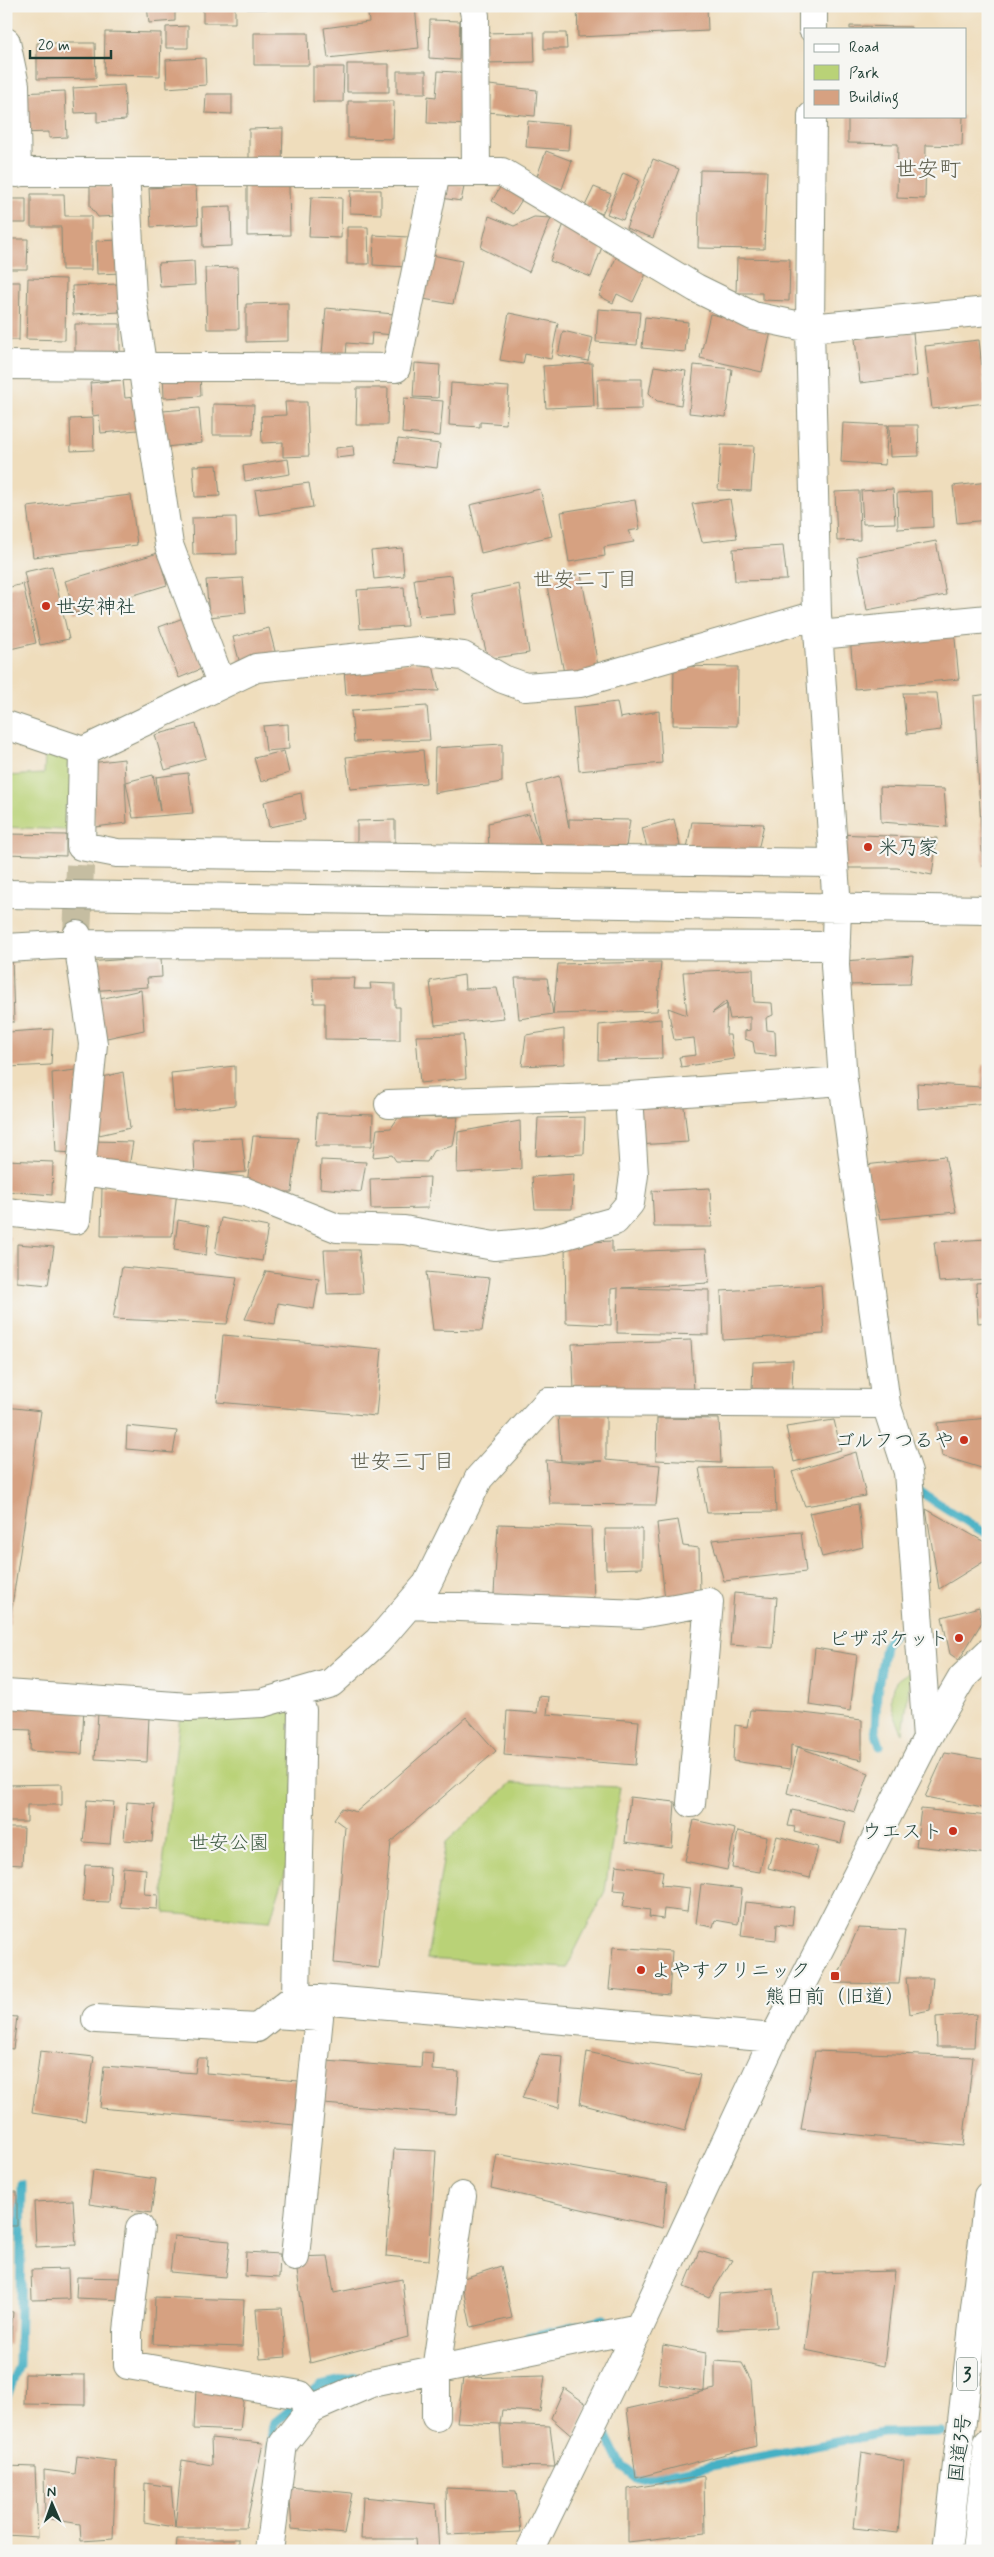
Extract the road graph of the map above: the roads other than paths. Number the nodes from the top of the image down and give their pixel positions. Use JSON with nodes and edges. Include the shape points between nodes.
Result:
{"nodes":[{"id":1,"x":472,"y":6,"type":"edge"},
{"id":2,"x":813,"y":6,"type":"edge"},
{"id":3,"x":813,"y":28,"type":"edge"},
{"id":4,"x":6,"y":42,"type":"edge"},
{"id":5,"x":812,"y":118,"type":"edge"},
{"id":6,"x":12,"y":172,"type":"edge"},
{"id":7,"x":125,"y":172,"type":"junction"},
{"id":8,"x":476,"y":172,"type":"junction"},
{"id":9,"x":436,"y":173,"type":"junction"},
{"id":10,"x":988,"y":311,"type":"edge"},
{"id":11,"x":810,"y":328,"type":"junction"},
{"id":12,"x":141,"y":364,"type":"junction"},
{"id":13,"x":6,"y":365,"type":"edge"},
{"id":14,"x":988,"y":619,"type":"edge"},
{"id":15,"x":818,"y":625,"type":"junction"},
{"id":16,"x":221,"y":683,"type":"junction"},
{"id":17,"x":6,"y":725,"type":"edge"},
{"id":18,"x":83,"y":751,"type":"junction"},
{"id":19,"x":833,"y":863,"type":"junction"},
{"id":20,"x":6,"y":894,"type":"edge"},
{"id":21,"x":836,"y":908,"type":"junction"},
{"id":22,"x":988,"y":910,"type":"edge"},
{"id":23,"x":77,"y":940,"type":"junction"},
{"id":24,"x":836,"y":946,"type":"junction"},
{"id":25,"x":6,"y":948,"type":"edge"},
{"id":26,"x":842,"y":1081,"type":"junction"},
{"id":27,"x":629,"y":1096,"type":"junction"},
{"id":28,"x":389,"y":1104,"type":"dead end"},
{"id":29,"x":81,"y":1171,"type":"junction"},
{"id":30,"x":6,"y":1212,"type":"edge"},
{"id":31,"x":886,"y":1404,"type":"junction"},
{"id":32,"x":409,"y":1605,"type":"junction"},
{"id":33,"x":988,"y":1652,"type":"edge"},
{"id":34,"x":6,"y":1694,"type":"edge"},
{"id":35,"x":296,"y":1694,"type":"junction"},
{"id":36,"x":927,"y":1738,"type":"junction"},
{"id":37,"x":691,"y":1803,"type":"dead end"},
{"id":38,"x":296,"y":1997,"type":"junction"},
{"id":39,"x":274,"y":2014,"type":"junction"},
{"id":40,"x":96,"y":2019,"type":"dead end"},
{"id":41,"x":774,"y":2038,"type":"junction"},
{"id":42,"x":462,"y":2196,"type":"dead end"},
{"id":43,"x":988,"y":2196,"type":"edge"},
{"id":44,"x":140,"y":2228,"type":"dead end"},
{"id":45,"x":295,"y":2257,"type":"dead end"},
{"id":46,"x":639,"y":2328,"type":"junction"},
{"id":47,"x":436,"y":2370,"type":"junction"},
{"id":48,"x":311,"y":2409,"type":"junction"},
{"id":49,"x":436,"y":2417,"type":"dead end"},
{"id":50,"x":988,"y":2443,"type":"edge"},
{"id":51,"x":269,"y":2551,"type":"edge"},
{"id":52,"x":530,"y":2551,"type":"edge"},
{"id":53,"x":947,"y":2551,"type":"edge"},
{"id":54,"x":976,"y":2551,"type":"edge"}],
"edges":[{"from":1,"to":8,"type":"main road","via":[[475,16]]},
{"from":2,"to":3,"type":"main road"},
{"from":4,"to":6,"type":"main road","via":[[16,85]]},
{"from":5,"to":11,"type":"main road"},
{"from":6,"to":7,"type":"main road"},
{"from":7,"to":9,"type":"main road"},
{"from":7,"to":12,"type":"main road","via":[[132,297]]},
{"from":8,"to":9,"type":"main road"},
{"from":8,"to":11,"type":"main road","via":[[502,172],[696,288],[753,316]]},
{"from":9,"to":12,"type":"main road","via":[[396,368]]},
{"from":10,"to":11,"type":"main road"},
{"from":11,"to":15,"type":"main road"},
{"from":12,"to":13,"type":"main road"},
{"from":12,"to":16,"type":"main road","via":[[169,545]]},
{"from":14,"to":15,"type":"main road"},
{"from":15,"to":16,"type":"main road","via":[[580,684],[525,687],[463,656],[419,652],[256,668]]},
{"from":15,"to":19,"type":"main road"},
{"from":16,"to":18,"type":"main road"},
{"from":17,"to":18,"type":"main road"},
{"from":18,"to":19,"type":"main road","via":[[81,846],[117,853]]},
{"from":19,"to":21,"type":"main road"},
{"from":20,"to":21,"type":"main road"},
{"from":21,"to":22,"type":"main road"},
{"from":21,"to":24,"type":"main road"},
{"from":23,"to":24,"type":"main road"},
{"from":23,"to":25,"type":"main road"},
{"from":23,"to":29,"type":"main road","via":[[93,1044]]},
{"from":24,"to":26,"type":"main road"},
{"from":26,"to":27,"type":"main road"},
{"from":26,"to":31,"type":"main road"},
{"from":27,"to":28,"type":"main road"},
{"from":27,"to":29,"type":"main road","via":[[634,1175],[630,1203],[615,1221],[544,1241],[494,1246],[404,1230],[337,1228],[246,1192]]},
{"from":29,"to":30,"type":"main road","via":[[76,1220]]},
{"from":31,"to":32,"type":"main road","via":[[548,1402],[479,1478],[427,1584]]},
{"from":31,"to":36,"type":"main road","via":[[908,1472]]},
{"from":32,"to":35,"type":"main road","via":[[378,1641],[331,1683]]},
{"from":32,"to":37,"type":"main road","via":[[640,1614],[709,1602]]},
{"from":33,"to":36,"type":"main road","via":[[962,1678]]},
{"from":34,"to":35,"type":"main road","via":[[189,1707],[262,1703]]},
{"from":35,"to":38,"type":"main road","via":[[302,1710]]},
{"from":36,"to":41,"type":"main road"},
{"from":38,"to":39,"type":"main road"},
{"from":38,"to":41,"type":"main road"},
{"from":39,"to":40,"type":"main road","via":[[257,2028]]},
{"from":39,"to":45,"type":"main road","via":[[319,2017]]},
{"from":41,"to":46,"type":"main road"},
{"from":42,"to":47,"type":"main road"},
{"from":43,"to":53,"type":"main road","name":"国道3号","number":"3"},
{"from":44,"to":48,"type":"main road","via":[[128,2331],[128,2365],[300,2394]]},
{"from":46,"to":47,"type":"main road"},
{"from":46,"to":52,"type":"main road"},
{"from":47,"to":48,"type":"main road","via":[[371,2383]]},
{"from":47,"to":49,"type":"main road"},
{"from":48,"to":51,"type":"main road","via":[[283,2444]]},
{"from":50,"to":54,"type":"main road","name":"国道3号"}]}
